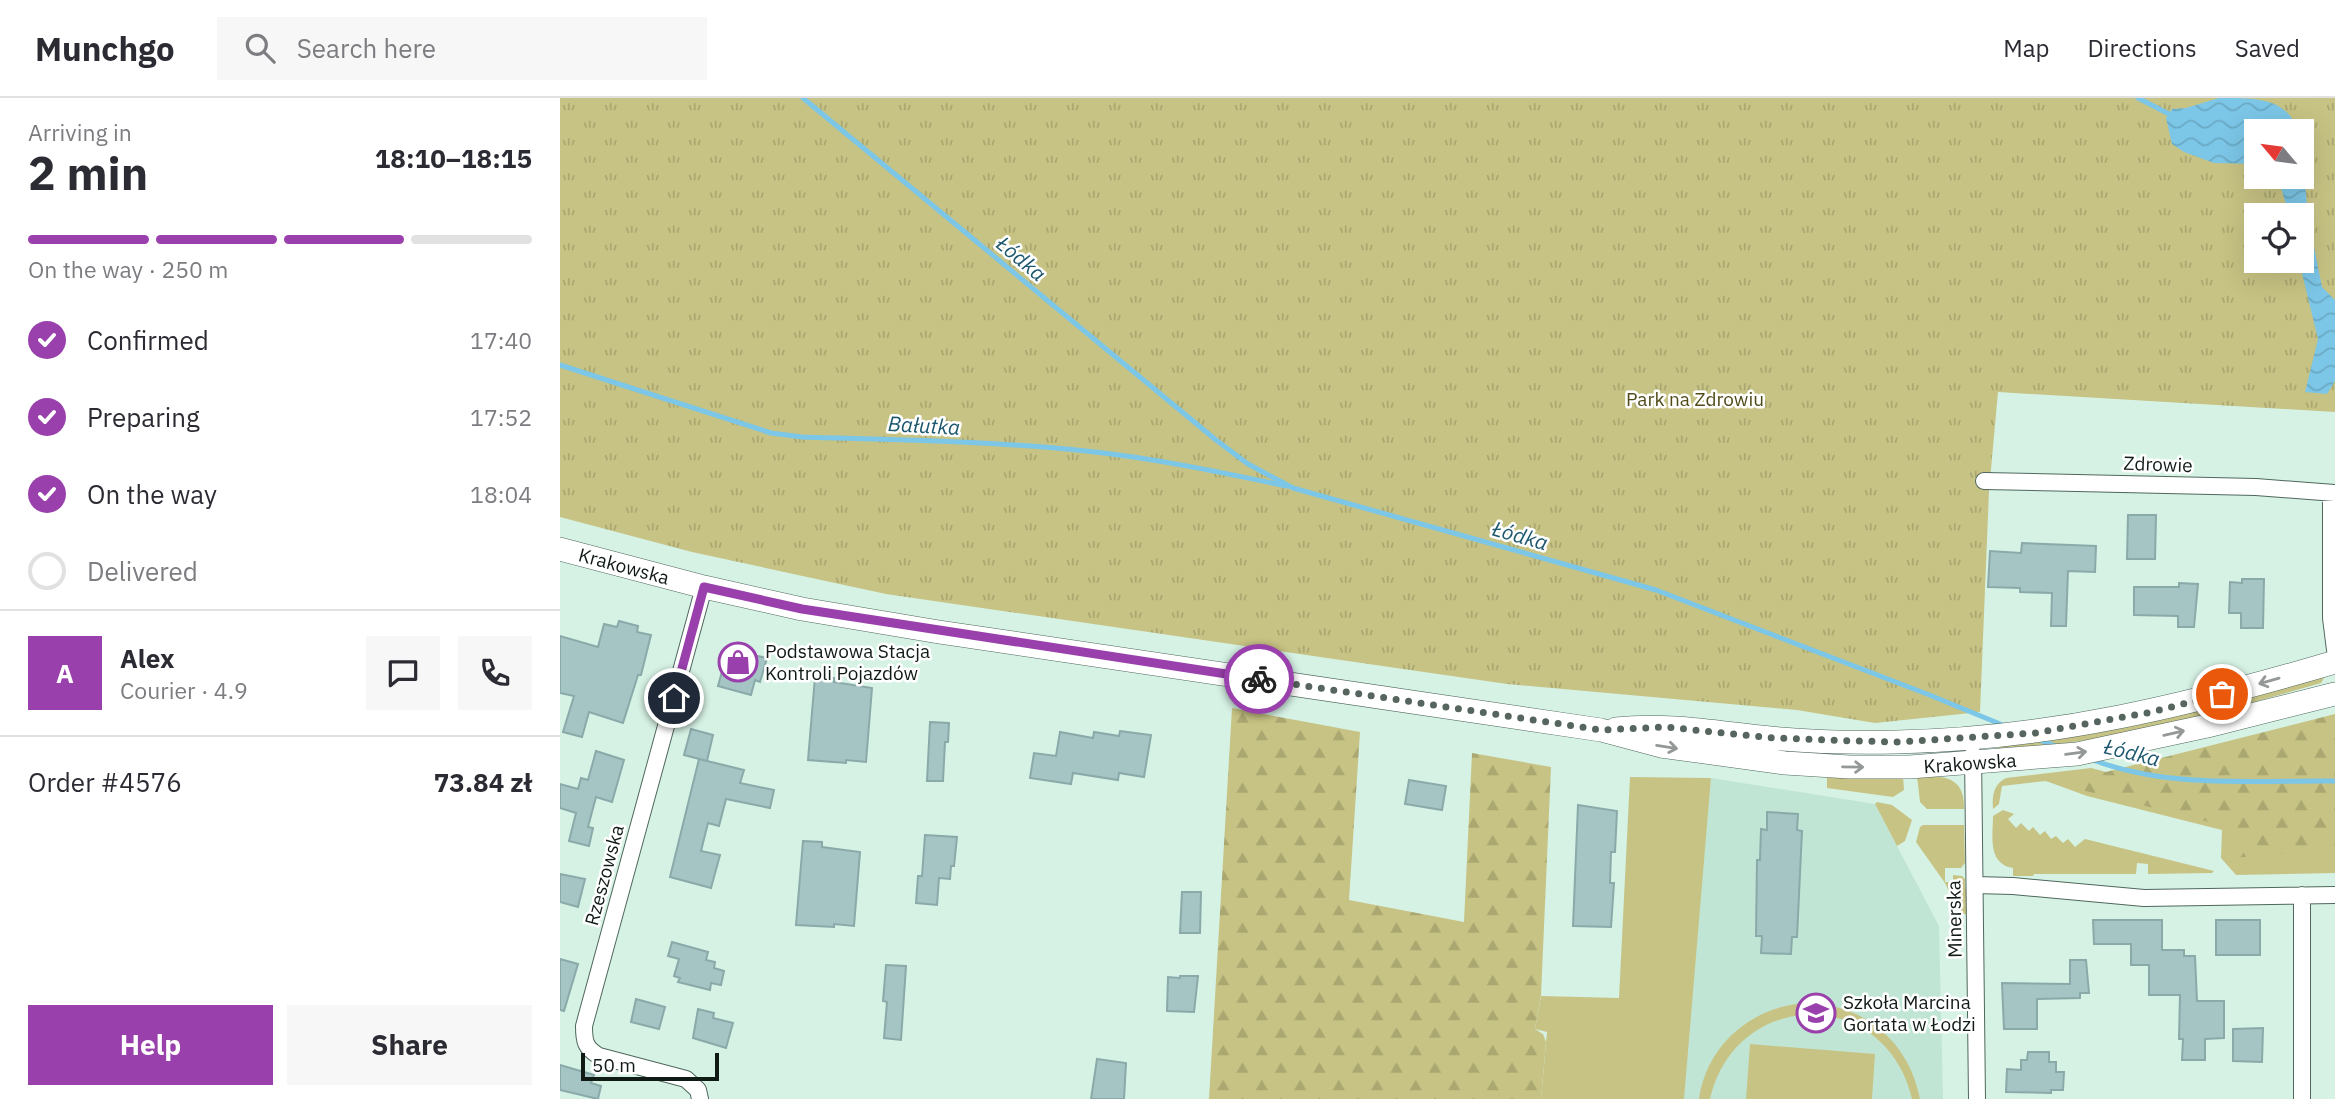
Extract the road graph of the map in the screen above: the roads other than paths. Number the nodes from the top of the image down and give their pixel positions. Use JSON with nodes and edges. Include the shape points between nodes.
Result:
{"nodes":[{"id":1,"x":1984,"y":481,"type":"dead end"},
{"id":2,"x":2333,"y":493,"type":"edge"},
{"id":3,"x":560,"y":549,"type":"edge"},
{"id":4,"x":704,"y":587,"type":"junction"},
{"id":5,"x":2335,"y":650,"type":"edge"},
{"id":6,"x":2335,"y":662,"type":"edge"},
{"id":7,"x":2335,"y":694,"type":"edge"},
{"id":8,"x":1601,"y":730,"type":"junction"},
{"id":9,"x":1982,"y":737,"type":"junction"},
{"id":10,"x":1973,"y":764,"type":"junction"},
{"id":11,"x":1975,"y":885,"type":"junction"},
{"id":12,"x":2302,"y":895,"type":"junction"},
{"id":13,"x":2335,"y":895,"type":"edge"},
{"id":14,"x":700,"y":1099,"type":"edge"},
{"id":15,"x":1977,"y":1099,"type":"edge"},
{"id":16,"x":2302,"y":1099,"type":"edge"}],
"edges":[{"from":1,"to":2,"type":"street","name":"Zdrowie"},
{"from":2,"to":5,"type":"street","name":"Zdrowie","via":[[2331,618]]},
{"from":3,"to":4,"type":"main road","name":"Krakowska"},
{"from":4,"to":8,"type":"main road","name":"Krakowska","via":[[939,632]]},
{"from":4,"to":14,"type":"street","name":"Rzeszowska","via":[[584,1026],[588,1050],[686,1079],[698,1090]]},
{"from":6,"to":9,"type":"main road","name":"Krakowska","one_way":true,"via":[[2199,701],[2051,730]]},
{"from":10,"to":7,"type":"main road","name":"Krakowska","one_way":true,"via":[[2108,748]]},
{"from":8,"to":9,"type":"main road","name":"Krakowska","via":[[1665,727],[1835,741]]},
{"from":8,"to":10,"type":"main road","name":"Krakowska","one_way":true,"via":[[1661,746],[1785,762],[1849,767]]},
{"from":9,"to":10,"type":"street","name":"Minerska"},
{"from":10,"to":11,"type":"street","name":"Minerska"},
{"from":11,"to":12,"type":"street","via":[[2144,898]]},
{"from":11,"to":15,"type":"street","name":"Minerska"},
{"from":12,"to":13,"type":"street"},
{"from":12,"to":16,"type":"street"}]}
